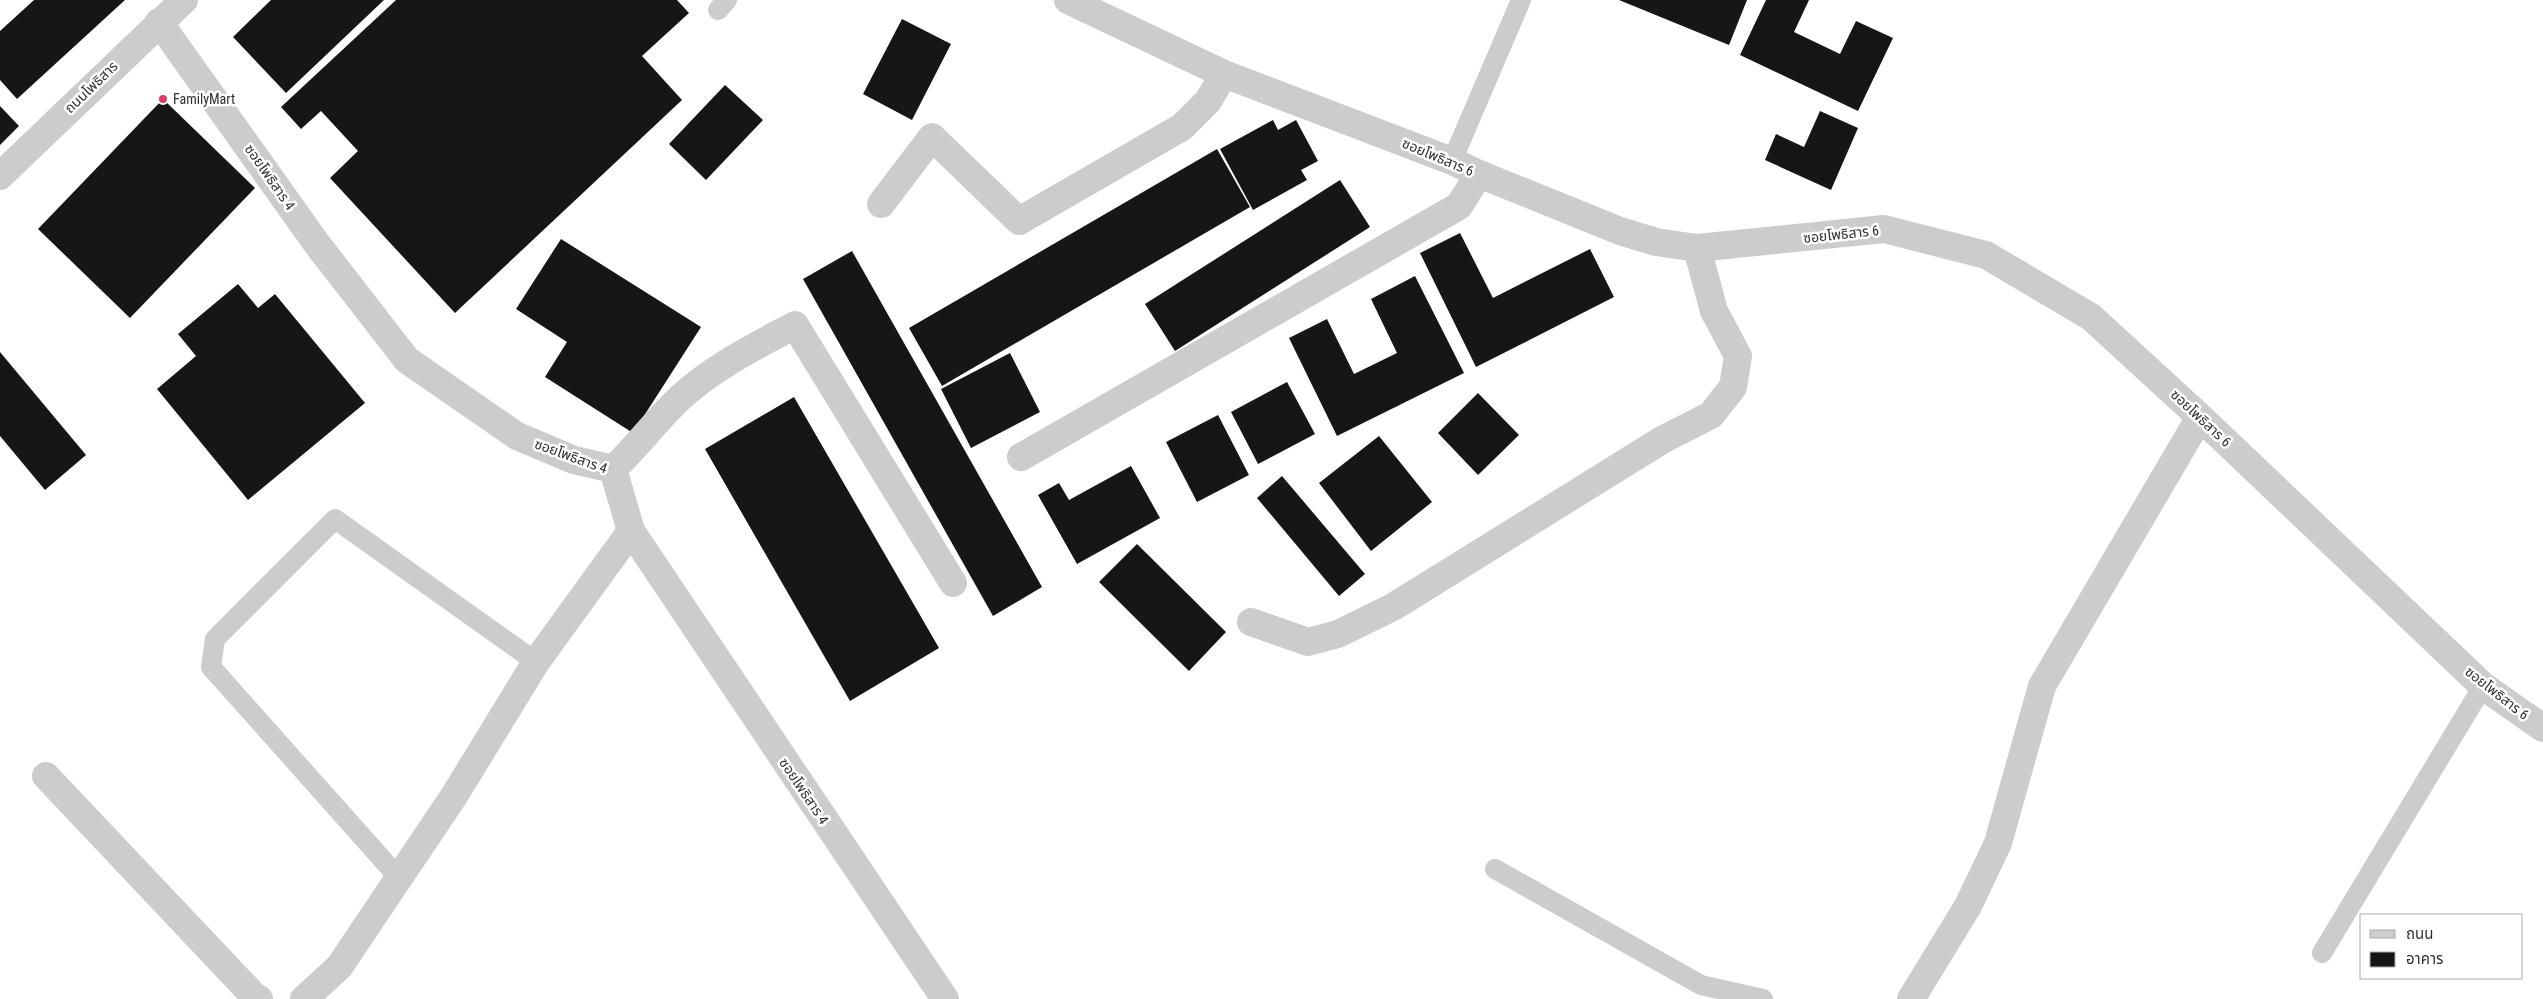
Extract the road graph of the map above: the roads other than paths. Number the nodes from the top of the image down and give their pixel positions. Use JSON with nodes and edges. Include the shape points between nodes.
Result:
{"nodes":[{"id":1,"x":184,"y":0,"type":"edge"},
{"id":2,"x":1068,"y":0,"type":"edge"},
{"id":3,"x":1521,"y":0,"type":"edge"},
{"id":4,"x":159,"y":22,"type":"junction"},
{"id":5,"x":1224,"y":74,"type":"junction"},
{"id":6,"x":1452,"y":161,"type":"junction"},
{"id":7,"x":1479,"y":174,"type":"junction"},
{"id":8,"x":0,"y":176,"type":"edge"},
{"id":9,"x":881,"y":204,"type":"dead end"},
{"id":10,"x":1697,"y":248,"type":"junction"},
{"id":11,"x":2200,"y":416,"type":"junction"},
{"id":12,"x":1021,"y":457,"type":"dead end"},
{"id":13,"x":613,"y":470,"type":"junction"},
{"id":14,"x":631,"y":530,"type":"junction"},
{"id":15,"x":953,"y":583,"type":"dead end"},
{"id":16,"x":1251,"y":622,"type":"dead end"},
{"id":17,"x":536,"y":662,"type":"junction"},
{"id":18,"x":2483,"y":686,"type":"junction"},
{"id":19,"x":2543,"y":728,"type":"edge"},
{"id":20,"x":46,"y":776,"type":"dead end"},
{"id":21,"x":1495,"y":869,"type":"dead end"},
{"id":22,"x":399,"y":878,"type":"junction"},
{"id":23,"x":2322,"y":953,"type":"dead end"},
{"id":24,"x":938,"y":997,"type":"edge"},
{"id":25,"x":259,"y":999,"type":"edge"},
{"id":26,"x":304,"y":999,"type":"edge"},
{"id":27,"x":1763,"y":999,"type":"edge"},
{"id":28,"x":1911,"y":999,"type":"edge"}],
"edges":[{"from":1,"to":4,"type":"street","name":"ถนนโพธิสาร"},
{"from":2,"to":5,"type":"street","name":"ซอยโพธิสาร 6"},
{"from":3,"to":6,"type":"lane"},
{"from":4,"to":8,"type":"street","name":"ถนนโพธิสาร"},
{"from":4,"to":13,"type":"street","name":"ซอยโพธิสาร 4","via":[[317,244],[407,360],[517,436],[574,460]]},
{"from":5,"to":6,"type":"street","name":"ซอยโพธิสาร 6"},
{"from":5,"to":9,"type":"street","via":[[1208,101],[1182,127],[1019,221],[932,137]]},
{"from":6,"to":7,"type":"street","name":"ซอยโพธิสาร 6"},
{"from":7,"to":10,"type":"street","name":"ซอยโพธิสาร 6","via":[[1620,231],[1656,242]]},
{"from":7,"to":12,"type":"street","via":[[1459,206]]},
{"from":10,"to":11,"type":"street","name":"ซอยโพธิสาร 6","via":[[1884,229],[1986,255],[2092,317]]},
{"from":10,"to":16,"type":"street","via":[[1714,311],[1738,356],[1733,388],[1711,415],[1662,440],[1393,607],[1338,634],[1308,642]]},
{"from":11,"to":18,"type":"street","name":"ซอยโพธิสาร 6"},
{"from":11,"to":28,"type":"street","via":[[2042,686],[1998,842],[1968,906]]},
{"from":13,"to":14,"type":"street","name":"ซอยโพธิสาร 4"},
{"from":13,"to":15,"type":"street","via":[[681,397],[724,364],[795,325]]},
{"from":14,"to":17,"type":"street"},
{"from":14,"to":24,"type":"street","name":"ซอยโพธิสาร 4"},
{"from":17,"to":22,"type":"street","via":[[454,796]]},
{"from":17,"to":22,"type":"lane","via":[[335,519],[215,639],[211,667]]},
{"from":18,"to":19,"type":"street","name":"ซอยโพธิสาร 6"},
{"from":18,"to":23,"type":"lane"},
{"from":20,"to":25,"type":"street"},
{"from":21,"to":27,"type":"lane","via":[[1701,986]]},
{"from":22,"to":26,"type":"street","via":[[339,967]]}]}
